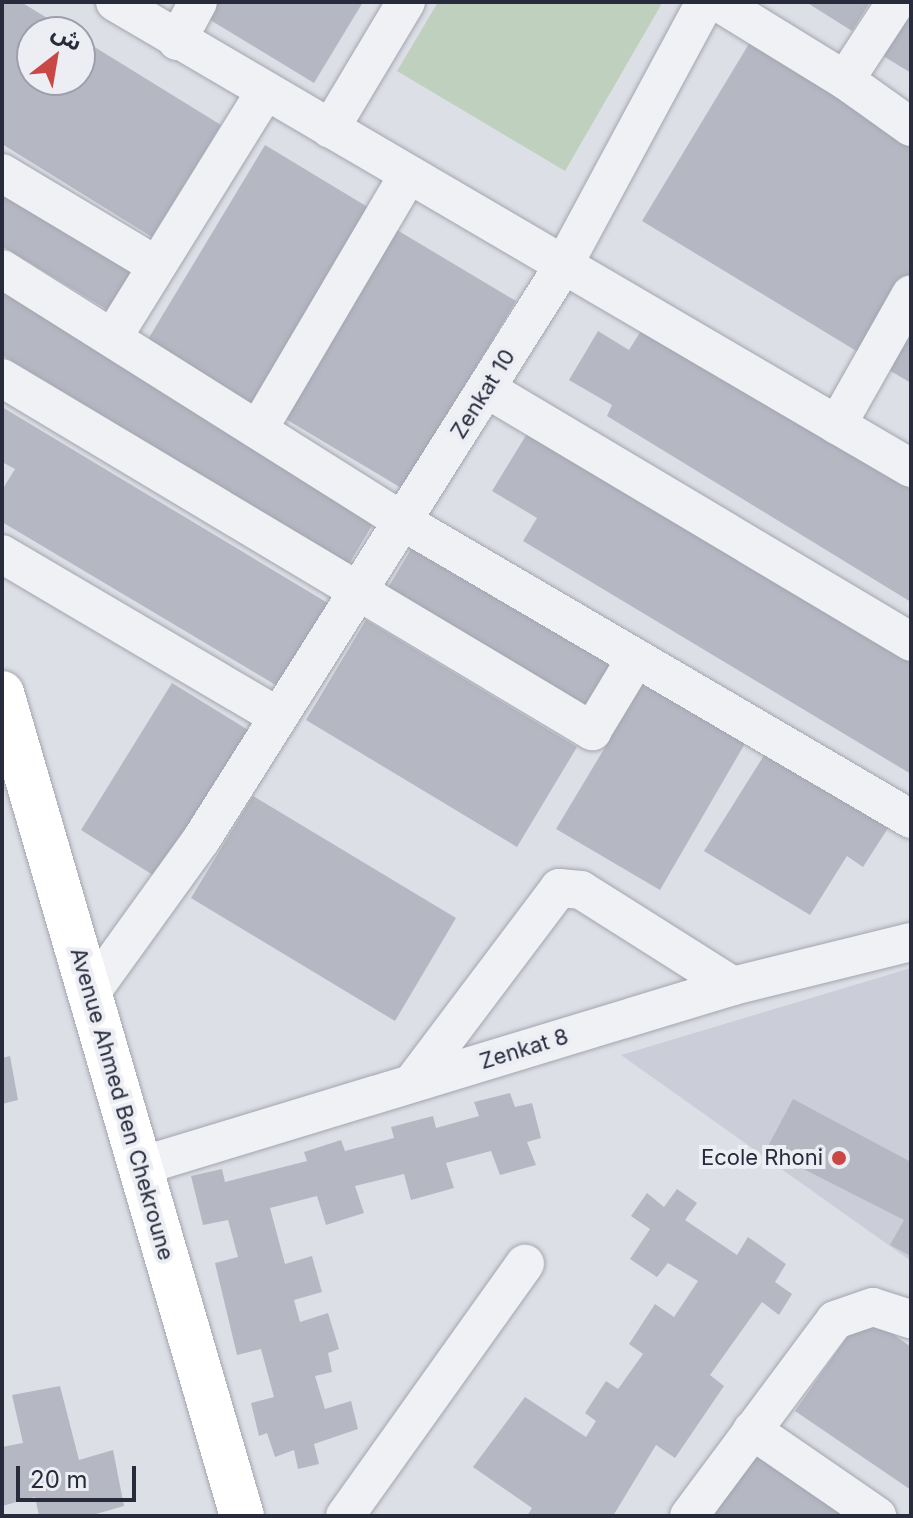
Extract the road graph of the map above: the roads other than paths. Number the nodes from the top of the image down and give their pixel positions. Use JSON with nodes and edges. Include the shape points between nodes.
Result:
{"nodes":[{"id":1,"x":115,"y":2,"type":"edge"},
{"id":2,"x":198,"y":2,"type":"edge"},
{"id":3,"x":406,"y":2,"type":"edge"},
{"id":4,"x":705,"y":2,"type":"edge"},
{"id":5,"x":718,"y":2,"type":"edge"},
{"id":6,"x":896,"y":2,"type":"edge"},
{"id":7,"x":177,"y":41,"type":"junction"},
{"id":8,"x":845,"y":80,"type":"junction"},
{"id":9,"x":265,"y":92,"type":"junction"},
{"id":10,"x":911,"y":127,"type":"edge"},
{"id":11,"x":330,"y":129,"type":"junction"},
{"id":12,"x":2,"y":173,"type":"edge"},
{"id":13,"x":408,"y":175,"type":"junction"},
{"id":14,"x":156,"y":265,"type":"junction"},
{"id":15,"x":563,"y":266,"type":"junction"},
{"id":16,"x":2,"y":269,"type":"edge"},
{"id":17,"x":911,"y":294,"type":"edge"},
{"id":18,"x":113,"y":337,"type":"junction"},
{"id":19,"x":2,"y":378,"type":"edge"},
{"id":20,"x":487,"y":389,"type":"junction"},
{"id":21,"x":837,"y":425,"type":"junction"},
{"id":22,"x":259,"y":428,"type":"junction"},
{"id":23,"x":911,"y":468,"type":"edge"},
{"id":24,"x":402,"y":521,"type":"junction"},
{"id":25,"x":2,"y":554,"type":"edge"},
{"id":26,"x":356,"y":591,"type":"junction"},
{"id":27,"x":911,"y":642,"type":"edge"},
{"id":28,"x":636,"y":658,"type":"junction"},
{"id":29,"x":2,"y":693,"type":"edge"},
{"id":30,"x":277,"y":716,"type":"junction"},
{"id":31,"x":911,"y":819,"type":"edge"},
{"id":32,"x":911,"y":942,"type":"edge"},
{"id":33,"x":733,"y":986,"type":"junction"},
{"id":34,"x":90,"y":994,"type":"junction"},
{"id":35,"x":413,"y":1082,"type":"junction"},
{"id":36,"x":141,"y":1166,"type":"junction"},
{"id":37,"x":525,"y":1264,"type":"dead end"},
{"id":38,"x":911,"y":1319,"type":"edge"},
{"id":39,"x":752,"y":1430,"type":"junction"},
{"id":40,"x":242,"y":1516,"type":"edge"},
{"id":41,"x":345,"y":1516,"type":"edge"},
{"id":42,"x":689,"y":1516,"type":"edge"},
{"id":43,"x":877,"y":1516,"type":"edge"}],
"edges":[{"from":1,"to":7,"type":"street"},
{"from":2,"to":7,"type":"street"},
{"from":3,"to":11,"type":"street"},
{"from":4,"to":15,"type":"street","name":"Zenkat 10"},
{"from":5,"to":8,"type":"street"},
{"from":6,"to":8,"type":"street"},
{"from":7,"to":9,"type":"street"},
{"from":8,"to":10,"type":"street"},
{"from":9,"to":11,"type":"street"},
{"from":9,"to":14,"type":"street"},
{"from":11,"to":13,"type":"street"},
{"from":12,"to":14,"type":"street"},
{"from":13,"to":15,"type":"street"},
{"from":13,"to":22,"type":"street"},
{"from":14,"to":18,"type":"street"},
{"from":15,"to":20,"type":"street","name":"Zenkat 10"},
{"from":15,"to":21,"type":"street"},
{"from":16,"to":18,"type":"street"},
{"from":17,"to":21,"type":"street"},
{"from":18,"to":22,"type":"street"},
{"from":19,"to":26,"type":"street"},
{"from":20,"to":24,"type":"street","name":"Zenkat 10"},
{"from":20,"to":27,"type":"street"},
{"from":21,"to":23,"type":"street"},
{"from":22,"to":24,"type":"street"},
{"from":24,"to":26,"type":"street","name":"Zenkat 10"},
{"from":24,"to":28,"type":"street"},
{"from":25,"to":30,"type":"street"},
{"from":26,"to":28,"type":"street","via":[[592,731]]},
{"from":26,"to":30,"type":"street","name":"Zenkat 10"},
{"from":28,"to":31,"type":"street"},
{"from":29,"to":34,"type":"main road","name":"Avenue Ahmed Ben Chekroune"},
{"from":30,"to":34,"type":"street","name":"Zenkat 10","via":[[138,935]]},
{"from":32,"to":33,"type":"street","name":"Zenkat 8"},
{"from":33,"to":35,"type":"street","name":"Zenkat 8"},
{"from":33,"to":35,"type":"street","via":[[581,890],[559,888]]},
{"from":34,"to":36,"type":"main road","name":"Avenue Ahmed Ben Chekroune"},
{"from":35,"to":36,"type":"street","name":"Zenkat 8"},
{"from":36,"to":40,"type":"main road","name":"Avenue Ahmed Ben Chekroune"},
{"from":37,"to":41,"type":"street"},
{"from":38,"to":39,"type":"street","via":[[873,1307],[835,1320]]},
{"from":39,"to":42,"type":"street"},
{"from":39,"to":43,"type":"street"}]}
